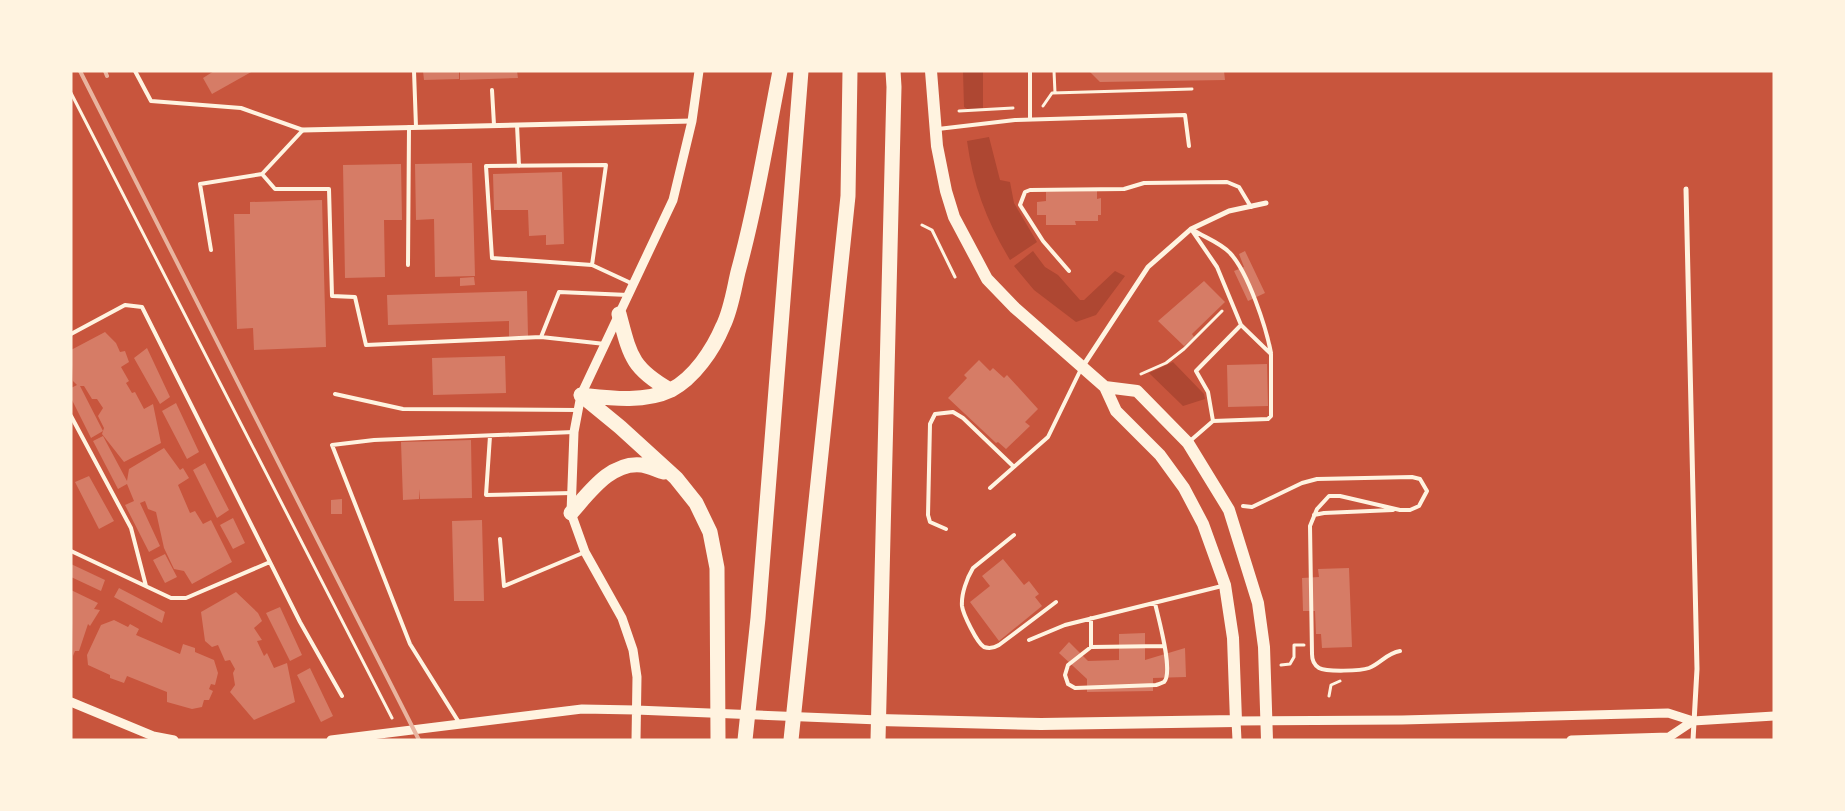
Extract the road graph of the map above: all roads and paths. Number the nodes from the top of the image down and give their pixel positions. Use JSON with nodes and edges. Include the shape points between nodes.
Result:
{"nodes":[{"id":1,"x":135,"y":71,"type":"edge"},
{"id":2,"x":414,"y":71,"type":"edge"},
{"id":3,"x":699,"y":71,"type":"edge"},
{"id":4,"x":780,"y":71,"type":"edge"},
{"id":5,"x":801,"y":71,"type":"edge"},
{"id":6,"x":850,"y":71,"type":"edge"},
{"id":7,"x":893,"y":71,"type":"edge"},
{"id":8,"x":931,"y":71,"type":"edge"},
{"id":9,"x":1030,"y":71,"type":"edge"},
{"id":10,"x":1054,"y":71,"type":"edge"},
{"id":11,"x":1192,"y":89,"type":"dead end"},
{"id":12,"x":492,"y":90,"type":"dead end"},
{"id":13,"x":71,"y":93,"type":"edge"},
{"id":14,"x":1055,"y":93,"type":"junction"},
{"id":15,"x":1043,"y":106,"type":"dead end"},
{"id":16,"x":1013,"y":108,"type":"dead end"},
{"id":17,"x":959,"y":111,"type":"dead end"},
{"id":18,"x":1030,"y":120,"type":"junction"},
{"id":19,"x":692,"y":121,"type":"junction"},
{"id":20,"x":494,"y":125,"type":"junction"},
{"id":21,"x":517,"y":125,"type":"junction"},
{"id":22,"x":409,"y":127,"type":"junction"},
{"id":23,"x":416,"y":127,"type":"junction"},
{"id":24,"x":936,"y":129,"type":"junction"},
{"id":25,"x":303,"y":130,"type":"junction"},
{"id":26,"x":1189,"y":146,"type":"dead end"},
{"id":27,"x":519,"y":166,"type":"junction"},
{"id":28,"x":262,"y":174,"type":"junction"},
{"id":29,"x":1686,"y":189,"type":"dead end"},
{"id":30,"x":1266,"y":203,"type":"dead end"},
{"id":31,"x":1251,"y":206,"type":"junction"},
{"id":32,"x":922,"y":225,"type":"dead end"},
{"id":33,"x":1191,"y":229,"type":"junction"},
{"id":34,"x":211,"y":250,"type":"dead end"},
{"id":35,"x":408,"y":265,"type":"dead end"},
{"id":36,"x":592,"y":265,"type":"junction"},
{"id":37,"x":1069,"y":271,"type":"dead end"},
{"id":38,"x":955,"y":277,"type":"dead end"},
{"id":39,"x":633,"y":284,"type":"junction"},
{"id":40,"x":628,"y":295,"type":"junction"},
{"id":41,"x":1222,"y":311,"type":"dead end"},
{"id":42,"x":619,"y":314,"type":"junction"},
{"id":43,"x":1241,"y":325,"type":"junction"},
{"id":44,"x":71,"y":334,"type":"edge"},
{"id":45,"x":541,"y":337,"type":"junction"},
{"id":46,"x":605,"y":344,"type":"junction"},
{"id":47,"x":1272,"y":354,"type":"junction"},
{"id":48,"x":1082,"y":366,"type":"junction"},
{"id":49,"x":1141,"y":374,"type":"dead end"},
{"id":50,"x":1105,"y":386,"type":"junction"},
{"id":51,"x":670,"y":390,"type":"junction"},
{"id":52,"x":335,"y":394,"type":"dead end"},
{"id":53,"x":581,"y":395,"type":"junction"},
{"id":54,"x":578,"y":410,"type":"junction"},
{"id":55,"x":71,"y":416,"type":"edge"},
{"id":56,"x":1213,"y":421,"type":"junction"},
{"id":57,"x":574,"y":432,"type":"junction"},
{"id":58,"x":490,"y":436,"type":"junction"},
{"id":59,"x":1188,"y":443,"type":"junction"},
{"id":60,"x":1013,"y":466,"type":"junction"},
{"id":61,"x":668,"y":473,"type":"junction"},
{"id":62,"x":990,"y":488,"type":"dead end"},
{"id":63,"x":572,"y":493,"type":"junction"},
{"id":64,"x":1242,"y":506,"type":"dead end"},
{"id":65,"x":1400,"y":510,"type":"junction"},
{"id":66,"x":571,"y":513,"type":"junction"},
{"id":67,"x":1314,"y":515,"type":"junction"},
{"id":68,"x":946,"y":529,"type":"dead end"},
{"id":69,"x":1014,"y":535,"type":"dead end"},
{"id":70,"x":500,"y":539,"type":"dead end"},
{"id":71,"x":71,"y":551,"type":"edge"},
{"id":72,"x":586,"y":552,"type":"junction"},
{"id":73,"x":270,"y":562,"type":"junction"},
{"id":74,"x":1225,"y":585,"type":"junction"},
{"id":75,"x":146,"y":586,"type":"junction"},
{"id":76,"x":1056,"y":602,"type":"dead end"},
{"id":77,"x":1155,"y":603,"type":"junction"},
{"id":78,"x":1091,"y":618,"type":"junction"},
{"id":79,"x":1029,"y":640,"type":"dead end"},
{"id":80,"x":1311,"y":645,"type":"junction"},
{"id":81,"x":1164,"y":646,"type":"junction"},
{"id":82,"x":1091,"y":647,"type":"junction"},
{"id":83,"x":1400,"y":651,"type":"dead end"},
{"id":84,"x":1281,"y":665,"type":"dead end"},
{"id":85,"x":342,"y":696,"type":"dead end"},
{"id":86,"x":71,"y":702,"type":"edge"},
{"id":87,"x":636,"y":710,"type":"junction"},
{"id":88,"x":1774,"y":716,"type":"edge"},
{"id":89,"x":392,"y":718,"type":"dead end"},
{"id":90,"x":879,"y":720,"type":"junction"},
{"id":91,"x":1693,"y":720,"type":"junction"},
{"id":92,"x":1236,"y":722,"type":"junction"},
{"id":93,"x":1266,"y":722,"type":"junction"},
{"id":94,"x":460,"y":724,"type":"junction"},
{"id":95,"x":174,"y":740,"type":"edge"},
{"id":96,"x":336,"y":740,"type":"edge"},
{"id":97,"x":636,"y":740,"type":"edge"},
{"id":98,"x":718,"y":740,"type":"edge"},
{"id":99,"x":745,"y":740,"type":"edge"},
{"id":100,"x":790,"y":740,"type":"edge"},
{"id":101,"x":878,"y":740,"type":"edge"},
{"id":102,"x":1236,"y":740,"type":"edge"},
{"id":103,"x":1267,"y":740,"type":"edge"},
{"id":104,"x":1571,"y":740,"type":"edge"},
{"id":105,"x":1693,"y":740,"type":"edge"}],
"edges":[{"from":1,"to":25,"type":"lane","via":[[151,101],[241,108]]},
{"from":2,"to":23,"type":"lane"},
{"from":3,"to":19,"type":"street"},
{"from":4,"to":51,"type":"highway","via":[[744,250],[724,325],[711,352]]},
{"from":5,"to":99,"type":"highway","via":[[758,618]]},
{"from":6,"to":100,"type":"highway","via":[[848,196]]},
{"from":7,"to":90,"type":"highway"},
{"from":8,"to":24,"type":"main road"},
{"from":9,"to":18,"type":"lane"},
{"from":10,"to":14,"type":"path"},
{"from":11,"to":14,"type":"path"},
{"from":12,"to":20,"type":"lane"},
{"from":13,"to":89,"type":"path"},
{"from":14,"to":15,"type":"path"},
{"from":16,"to":17,"type":"path"},
{"from":18,"to":24,"type":"lane"},
{"from":18,"to":26,"type":"lane","via":[[1185,115]]},
{"from":19,"to":21,"type":"street"},
{"from":19,"to":39,"type":"street","via":[[673,200]]},
{"from":20,"to":21,"type":"street"},
{"from":20,"to":23,"type":"street"},
{"from":21,"to":27,"type":"lane"},
{"from":22,"to":23,"type":"street"},
{"from":22,"to":25,"type":"street"},
{"from":22,"to":35,"type":"lane"},
{"from":24,"to":48,"type":"main road","via":[[946,191],[954,217],[987,279]]},
{"from":25,"to":28,"type":"lane"},
{"from":27,"to":36,"type":"lane","via":[[606,165]]},
{"from":27,"to":36,"type":"lane","via":[[486,166],[492,258]]},
{"from":28,"to":34,"type":"lane","via":[[200,184]]},
{"from":28,"to":45,"type":"lane","via":[[275,189],[329,189],[332,296],[355,297],[366,345]]},
{"from":29,"to":91,"type":"street","via":[[1697,669]]},
{"from":30,"to":31,"type":"street"},
{"from":31,"to":33,"type":"street","via":[[1229,211]]},
{"from":31,"to":37,"type":"lane","via":[[1239,187],[1227,182],[1144,183],[1124,189],[1025,192],[1020,205],[1043,241]]},
{"from":32,"to":38,"type":"path","via":[[932,230]]},
{"from":33,"to":43,"type":"lane","via":[[1217,267]]},
{"from":33,"to":47,"type":"lane","via":[[1230,252],[1266,328]]},
{"from":33,"to":48,"type":"street","via":[[1148,267]]},
{"from":36,"to":39,"type":"lane"},
{"from":39,"to":40,"type":"street"},
{"from":40,"to":42,"type":"street"},
{"from":40,"to":45,"type":"lane","via":[[559,292]]},
{"from":41,"to":49,"type":"path","via":[[1166,363]]},
{"from":42,"to":46,"type":"street"},
{"from":42,"to":51,"type":"highway","via":[[635,363],[648,377]]},
{"from":43,"to":47,"type":"lane"},
{"from":43,"to":56,"type":"lane","via":[[1196,371],[1208,392]]},
{"from":44,"to":73,"type":"lane","via":[[125,305],[142,308]]},
{"from":45,"to":46,"type":"lane"},
{"from":46,"to":53,"type":"street"},
{"from":47,"to":56,"type":"lane","via":[[1271,416],[1268,419]]},
{"from":48,"to":50,"type":"main road"},
{"from":48,"to":60,"type":"lane","via":[[1048,437]]},
{"from":50,"to":59,"type":"main road","via":[[1137,391]]},
{"from":50,"to":74,"type":"main road","via":[[1116,411],[1160,455],[1184,488],[1206,531]]},
{"from":51,"to":53,"type":"highway","via":[[618,399]]},
{"from":52,"to":54,"type":"lane","via":[[403,409]]},
{"from":53,"to":54,"type":"street"},
{"from":53,"to":61,"type":"highway"},
{"from":54,"to":57,"type":"street"},
{"from":55,"to":75,"type":"lane","via":[[131,528]]},
{"from":56,"to":59,"type":"lane"},
{"from":57,"to":58,"type":"lane"},
{"from":57,"to":63,"type":"street"},
{"from":58,"to":63,"type":"lane","via":[[486,495]]},
{"from":58,"to":94,"type":"lane","via":[[332,445],[410,644]]},
{"from":59,"to":93,"type":"main road","via":[[1229,510],[1258,603],[1264,647]]},
{"from":60,"to":62,"type":"lane"},
{"from":60,"to":68,"type":"lane","via":[[963,418],[953,412],[935,414],[930,424],[928,515],[930,522]]},
{"from":61,"to":66,"type":"highway","via":[[641,465],[617,470],[602,479]]},
{"from":61,"to":98,"type":"highway","via":[[696,503],[710,532],[717,568]]},
{"from":63,"to":66,"type":"street"},
{"from":64,"to":65,"type":"lane","via":[[1252,507],[1317,479],[1420,479],[1426,491],[1423,502],[1410,510]]},
{"from":65,"to":67,"type":"lane"},
{"from":65,"to":67,"type":"lane","via":[[1334,495],[1325,499]]},
{"from":66,"to":72,"type":"street"},
{"from":67,"to":80,"type":"lane","via":[[1310,526]]},
{"from":69,"to":76,"type":"lane","via":[[973,568],[969,575],[962,607],[979,642],[984,647],[999,645]]},
{"from":70,"to":72,"type":"lane","via":[[504,586]]},
{"from":71,"to":75,"type":"lane"},
{"from":72,"to":87,"type":"street","via":[[622,618],[633,650]]},
{"from":73,"to":75,"type":"lane","via":[[186,598],[171,598]]},
{"from":73,"to":85,"type":"lane"},
{"from":74,"to":77,"type":"lane"},
{"from":74,"to":92,"type":"main road","via":[[1233,638]]},
{"from":77,"to":78,"type":"lane"},
{"from":77,"to":81,"type":"lane"},
{"from":78,"to":79,"type":"lane"},
{"from":78,"to":82,"type":"lane"},
{"from":80,"to":83,"type":"lane","via":[[1314,663],[1327,670],[1365,669]]},
{"from":80,"to":84,"type":"path","via":[[1294,645],[1293,660],[1290,664]]},
{"from":81,"to":82,"type":"lane"},
{"from":81,"to":82,"type":"lane","via":[[1167,675],[1156,685],[1075,688],[1068,684],[1065,675],[1068,665]]},
{"from":86,"to":95,"type":"street","via":[[153,736]]},
{"from":87,"to":90,"type":"street"},
{"from":87,"to":94,"type":"street","via":[[582,709]]},
{"from":87,"to":97,"type":"street"},
{"from":88,"to":91,"type":"street"},
{"from":90,"to":92,"type":"main road","via":[[1041,724]]},
{"from":90,"to":101,"type":"highway"},
{"from":91,"to":93,"type":"street","via":[[1668,713]]},
{"from":91,"to":104,"type":"street","via":[[1669,737]]},
{"from":91,"to":105,"type":"street"},
{"from":92,"to":93,"type":"street"},
{"from":92,"to":102,"type":"street"},
{"from":93,"to":103,"type":"main road"},
{"from":94,"to":96,"type":"street"}]}
